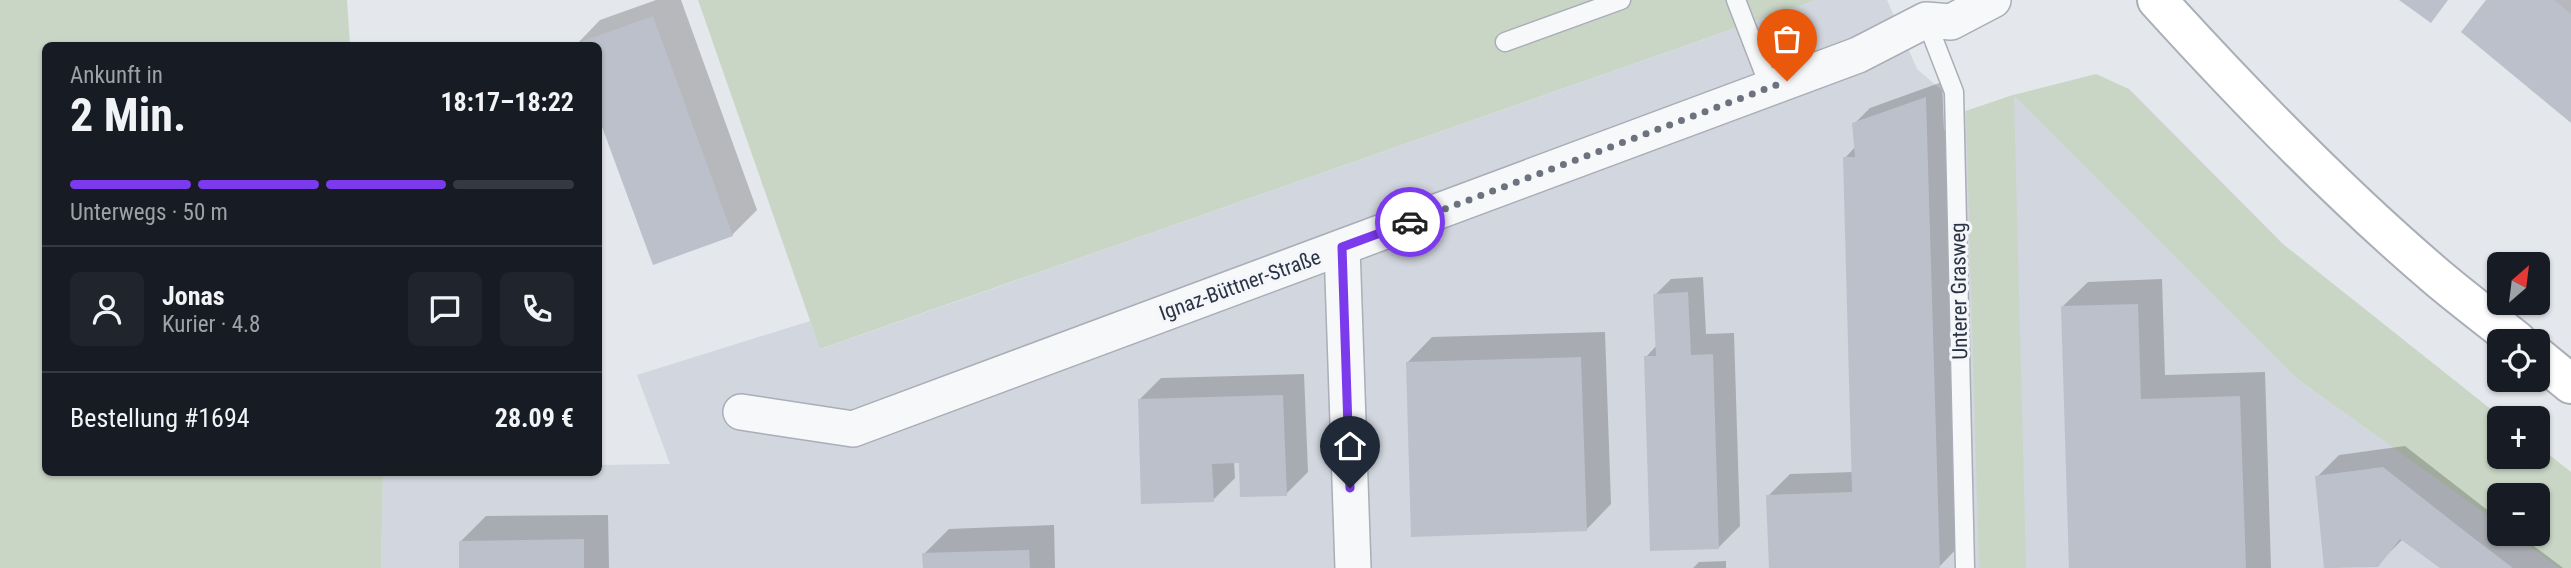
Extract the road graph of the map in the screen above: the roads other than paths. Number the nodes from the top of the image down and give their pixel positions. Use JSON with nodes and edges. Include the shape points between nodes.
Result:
{"nodes":[{"id":1,"x":1621,"y":0,"type":"edge"},
{"id":2,"x":1736,"y":0,"type":"edge"},
{"id":3,"x":1993,"y":0,"type":"edge"},
{"id":4,"x":2157,"y":0,"type":"edge"},
{"id":5,"x":1929,"y":10,"type":"edge"},
{"id":6,"x":1505,"y":42,"type":"dead end"},
{"id":7,"x":1770,"y":88,"type":"junction"},
{"id":8,"x":1342,"y":247,"type":"junction"},
{"id":9,"x":2502,"y":329,"type":"edge"},
{"id":10,"x":2550,"y":367,"type":"edge"},
{"id":11,"x":2571,"y":384,"type":"edge"},
{"id":12,"x":741,"y":412,"type":"dead end"},
{"id":13,"x":1353,"y":568,"type":"edge"},
{"id":14,"x":1965,"y":568,"type":"edge"}],
"edges":[{"from":1,"to":6,"type":"lane"},
{"from":2,"to":7,"type":"lane"},
{"from":3,"to":5,"type":"street","name":"Ignaz-Büttner-Straße","via":[[1951,22]]},
{"from":4,"to":9,"type":"street","via":[[2224,74],[2353,201]]},
{"from":5,"to":7,"type":"street","name":"Ignaz-Büttner-Straße","via":[[1858,55]]},
{"from":5,"to":14,"type":"lane","name":"Unterer Grasweg","via":[[1954,92]]},
{"from":7,"to":8,"type":"street","name":"Ignaz-Büttner-Straße"},
{"from":8,"to":12,"type":"street","name":"Ignaz-Büttner-Straße","via":[[853,429]]},
{"from":8,"to":13,"type":"street"},
{"from":10,"to":11,"type":"street"}]}
